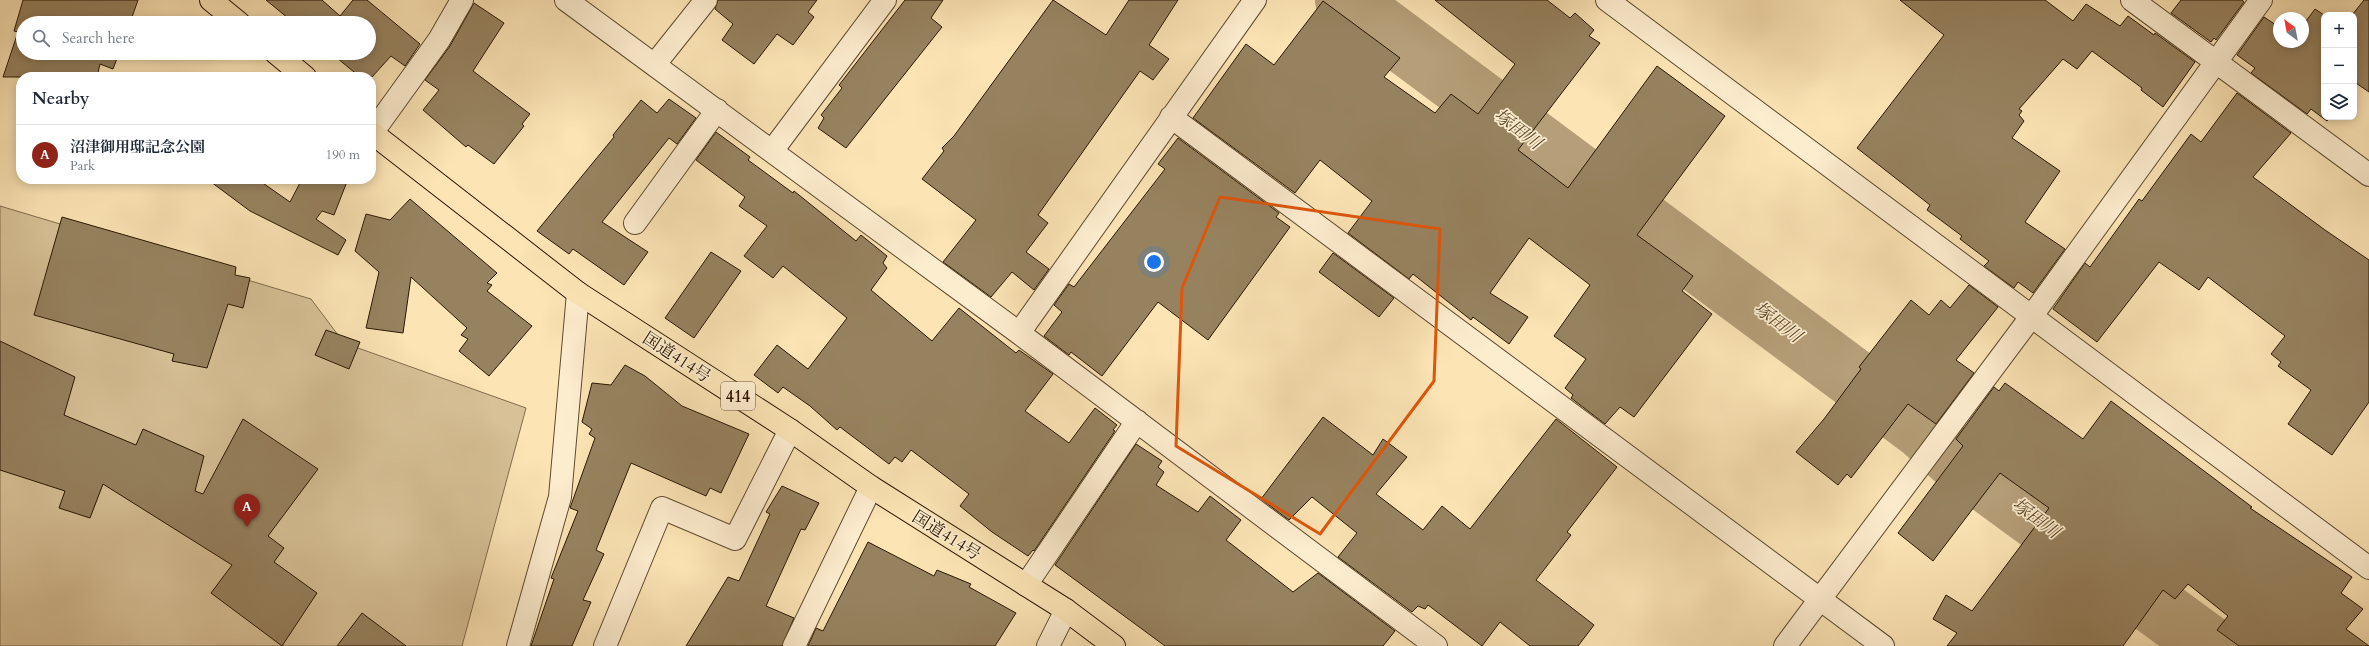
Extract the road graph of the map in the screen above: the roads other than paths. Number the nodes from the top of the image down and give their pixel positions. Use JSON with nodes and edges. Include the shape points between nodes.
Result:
{"nodes":[{"id":1,"x":211,"y":0,"type":"edge"},
{"id":2,"x":462,"y":0,"type":"edge"},
{"id":3,"x":566,"y":0,"type":"edge"},
{"id":4,"x":706,"y":0,"type":"edge"},
{"id":5,"x":884,"y":0,"type":"edge"},
{"id":6,"x":1255,"y":0,"type":"edge"},
{"id":7,"x":1607,"y":0,"type":"edge"},
{"id":8,"x":2132,"y":0,"type":"edge"},
{"id":9,"x":2261,"y":0,"type":"edge"},
{"id":10,"x":230,"y":16,"type":"edge"},
{"id":11,"x":284,"y":60,"type":"edge"},
{"id":12,"x":2216,"y":62,"type":"junction"},
{"id":13,"x":655,"y":64,"type":"junction"},
{"id":14,"x":299,"y":72,"type":"edge"},
{"id":15,"x":717,"y":110,"type":"junction"},
{"id":16,"x":1172,"y":117,"type":"junction"},
{"id":17,"x":376,"y":127,"type":"edge"},
{"id":18,"x":376,"y":135,"type":"edge"},
{"id":19,"x":772,"y":151,"type":"junction"},
{"id":20,"x":2369,"y":175,"type":"edge"},
{"id":21,"x":635,"y":223,"type":"dead end"},
{"id":22,"x":578,"y":293,"type":"junction"},
{"id":23,"x":2031,"y":317,"type":"junction"},
{"id":24,"x":1019,"y":333,"type":"junction"},
{"id":25,"x":1137,"y":421,"type":"junction"},
{"id":26,"x":790,"y":430,"type":"junction"},
{"id":27,"x":870,"y":487,"type":"junction"},
{"id":28,"x":2369,"y":568,"type":"edge"},
{"id":29,"x":1026,"y":585,"type":"junction"},
{"id":30,"x":1819,"y":599,"type":"junction"},
{"id":31,"x":1066,"y":610,"type":"junction"},
{"id":32,"x":518,"y":646,"type":"edge"},
{"id":33,"x":605,"y":646,"type":"edge"},
{"id":34,"x":794,"y":646,"type":"edge"},
{"id":35,"x":1048,"y":646,"type":"edge"},
{"id":36,"x":1114,"y":646,"type":"edge"},
{"id":37,"x":1436,"y":646,"type":"edge"},
{"id":38,"x":1785,"y":646,"type":"edge"},
{"id":39,"x":1883,"y":646,"type":"edge"}],
"edges":[{"from":1,"to":10,"type":"highway"},
{"from":2,"to":17,"type":"street","via":[[439,40]]},
{"from":3,"to":13,"type":"street"},
{"from":4,"to":13,"type":"street"},
{"from":5,"to":19,"type":"street"},
{"from":6,"to":16,"type":"street"},
{"from":7,"to":23,"type":"street"},
{"from":8,"to":12,"type":"street"},
{"from":9,"to":12,"type":"street"},
{"from":11,"to":14,"type":"highway"},
{"from":12,"to":20,"type":"street"},
{"from":12,"to":23,"type":"street"},
{"from":13,"to":15,"type":"street"},
{"from":15,"to":19,"type":"street"},
{"from":15,"to":21,"type":"street"},
{"from":16,"to":24,"type":"street"},
{"from":16,"to":30,"type":"street"},
{"from":18,"to":22,"type":"highway","name":"国道414号","number":"414"},
{"from":19,"to":24,"type":"street"},
{"from":22,"to":26,"type":"highway","name":"国道414号","number":"414"},
{"from":22,"to":32,"type":"street","via":[[560,497]]},
{"from":23,"to":28,"type":"street"},
{"from":23,"to":30,"type":"street"},
{"from":24,"to":25,"type":"street"},
{"from":25,"to":29,"type":"street"},
{"from":25,"to":37,"type":"street"},
{"from":26,"to":27,"type":"highway","name":"国道414号","number":"414"},
{"from":26,"to":33,"type":"street","via":[[735,538],[662,508]]},
{"from":27,"to":29,"type":"highway","name":"国道414号","number":"414"},
{"from":27,"to":34,"type":"street"},
{"from":29,"to":31,"type":"highway","name":"国道414号","number":"414"},
{"from":30,"to":38,"type":"street"},
{"from":30,"to":39,"type":"street"},
{"from":31,"to":35,"type":"street"},
{"from":31,"to":36,"type":"highway","name":"国道414号","number":"414"}]}
